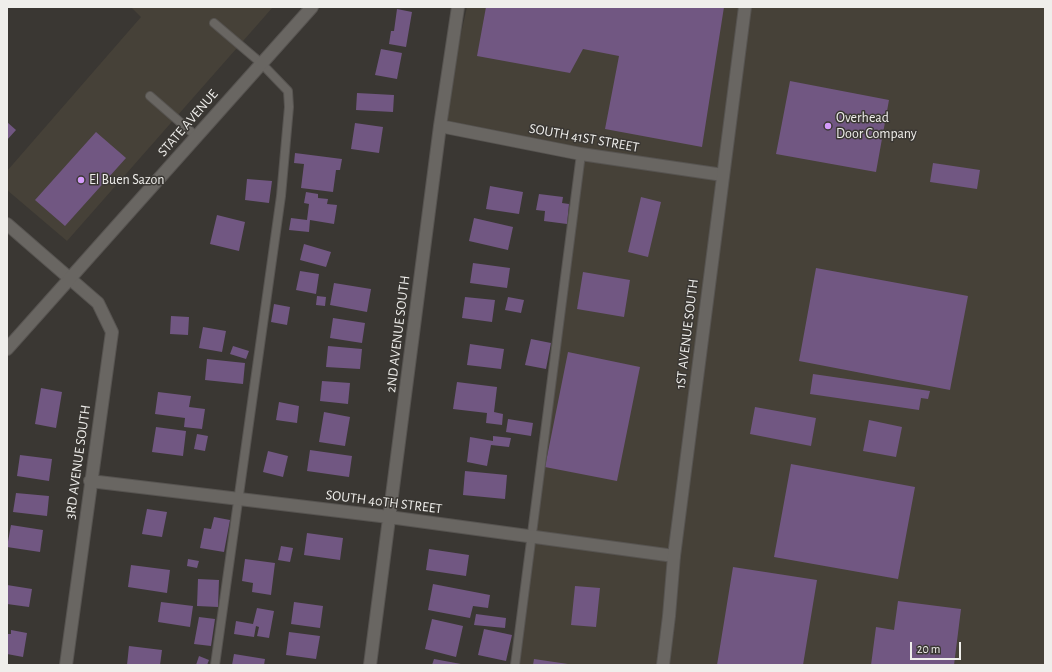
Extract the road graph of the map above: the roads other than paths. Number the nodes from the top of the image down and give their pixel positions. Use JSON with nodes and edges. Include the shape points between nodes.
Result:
{"nodes":[{"id":1,"x":312,"y":7,"type":"edge"},
{"id":2,"x":458,"y":7,"type":"edge"},
{"id":3,"x":745,"y":7,"type":"edge"},
{"id":4,"x":214,"y":23,"type":"dead end"},
{"id":5,"x":261,"y":63,"type":"junction"},
{"id":6,"x":150,"y":96,"type":"dead end"},
{"id":7,"x":440,"y":126,"type":"junction"},
{"id":8,"x":196,"y":136,"type":"junction"},
{"id":9,"x":582,"y":154,"type":"junction"},
{"id":10,"x":723,"y":175,"type":"junction"},
{"id":11,"x":7,"y":224,"type":"edge"},
{"id":12,"x":70,"y":278,"type":"junction"},
{"id":13,"x":7,"y":349,"type":"edge"},
{"id":14,"x":90,"y":481,"type":"junction"},
{"id":15,"x":237,"y":500,"type":"junction"},
{"id":16,"x":389,"y":517,"type":"junction"},
{"id":17,"x":532,"y":538,"type":"junction"},
{"id":18,"x":674,"y":556,"type":"junction"},
{"id":19,"x":66,"y":665,"type":"edge"},
{"id":20,"x":215,"y":665,"type":"edge"},
{"id":21,"x":370,"y":665,"type":"edge"},
{"id":22,"x":514,"y":665,"type":"edge"},
{"id":23,"x":663,"y":665,"type":"edge"}],
"edges":[{"from":1,"to":5,"type":"street","name":"STATE AVENUE"},
{"from":2,"to":7,"type":"street","name":"2ND AVENUE SOUTH"},
{"from":3,"to":10,"type":"street","name":"1ST AVENUE SOUTH"},
{"from":4,"to":5,"type":"lane"},
{"from":5,"to":8,"type":"street","name":"STATE AVENUE"},
{"from":5,"to":15,"type":"lane","via":[[288,91],[289,107],[282,196]]},
{"from":6,"to":8,"type":"lane"},
{"from":7,"to":9,"type":"street","name":"SOUTH 41ST STREET"},
{"from":7,"to":16,"type":"street","name":"2ND AVENUE SOUTH"},
{"from":8,"to":12,"type":"street","name":"STATE AVENUE"},
{"from":9,"to":10,"type":"street","name":"SOUTH 41ST STREET"},
{"from":9,"to":17,"type":"lane"},
{"from":10,"to":18,"type":"street","name":"1ST AVENUE SOUTH"},
{"from":11,"to":12,"type":"street","name":"3RD AVENUE SOUTH"},
{"from":12,"to":13,"type":"street","name":"STATE AVENUE"},
{"from":12,"to":14,"type":"street","name":"3RD AVENUE SOUTH","via":[[98,303],[112,332]]},
{"from":14,"to":15,"type":"street","name":"SOUTH 40TH STREET"},
{"from":14,"to":19,"type":"street","name":"3RD AVENUE SOUTH"},
{"from":15,"to":16,"type":"street","name":"SOUTH 40TH STREET"},
{"from":15,"to":20,"type":"lane"},
{"from":16,"to":17,"type":"street","name":"SOUTH 40TH STREET"},
{"from":16,"to":21,"type":"street","name":"2ND AVENUE SOUTH"},
{"from":17,"to":18,"type":"street","name":"SOUTH 40TH STREET"},
{"from":17,"to":22,"type":"lane"},
{"from":18,"to":23,"type":"street","name":"1ST AVENUE SOUTH"}]}
